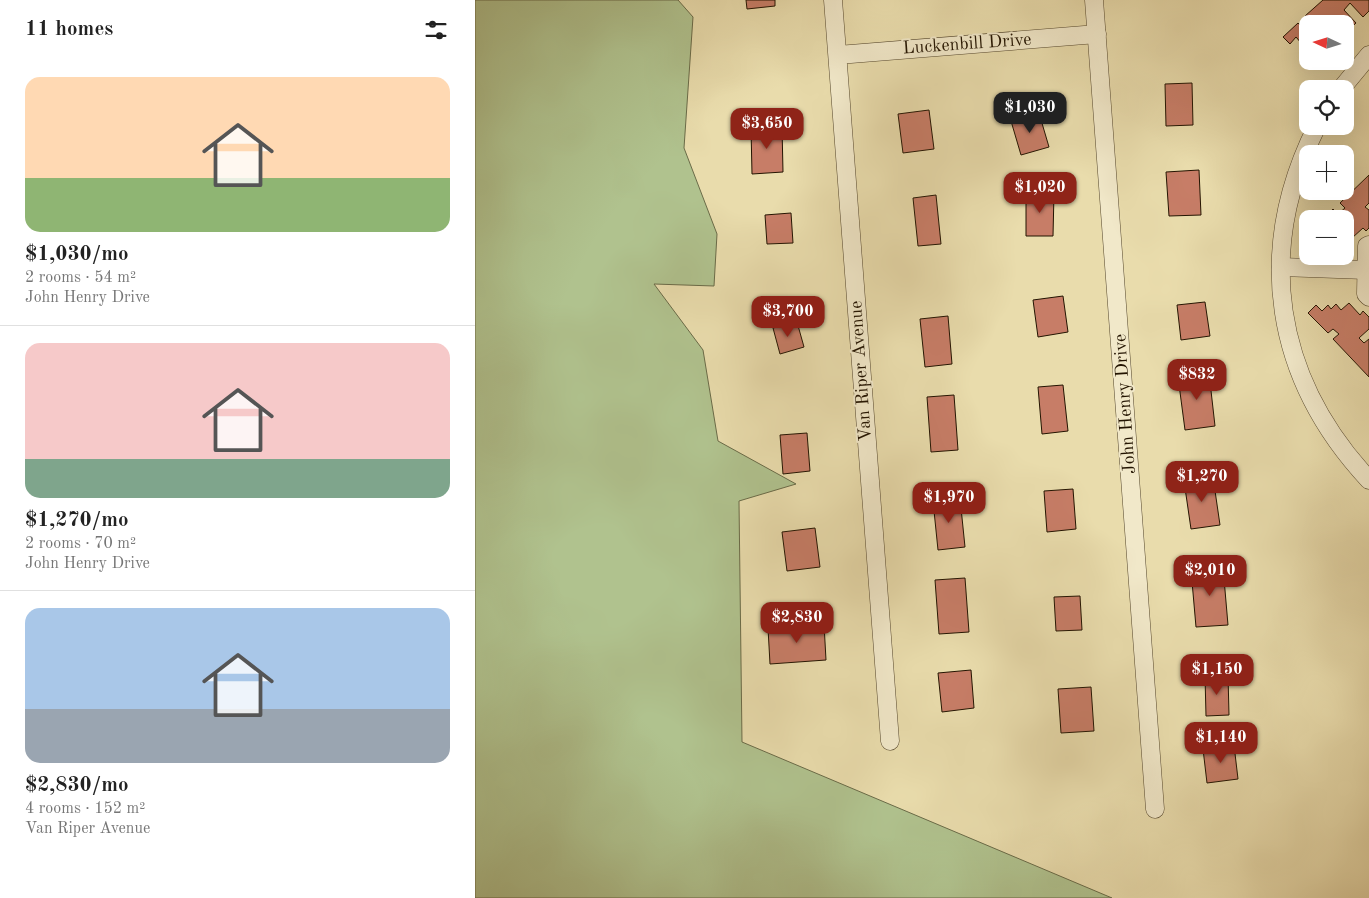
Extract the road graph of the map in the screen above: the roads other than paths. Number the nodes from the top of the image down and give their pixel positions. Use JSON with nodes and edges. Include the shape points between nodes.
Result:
{"nodes":[{"id":1,"x":833,"y":0,"type":"edge"},
{"id":2,"x":1094,"y":0,"type":"edge"},
{"id":3,"x":1097,"y":34,"type":"junction"},
{"id":4,"x":838,"y":55,"type":"junction"},
{"id":5,"x":1369,"y":55,"type":"edge"},
{"id":6,"x":1348,"y":80,"type":"edge"},
{"id":7,"x":1312,"y":135,"type":"edge"},
{"id":8,"x":1369,"y":244,"type":"edge"},
{"id":9,"x":1281,"y":267,"type":"junction"},
{"id":10,"x":1366,"y":270,"type":"junction"},
{"id":11,"x":1369,"y":297,"type":"edge"},
{"id":12,"x":1369,"y":480,"type":"edge"},
{"id":13,"x":890,"y":741,"type":"dead end"},
{"id":14,"x":1155,"y":809,"type":"dead end"}],
"edges":[{"from":1,"to":4,"type":"street","name":"Van Riper Avenue"},
{"from":2,"to":3,"type":"street","name":"John Henry Drive"},
{"from":3,"to":4,"type":"street","name":"Luckenbill Drive"},
{"from":3,"to":14,"type":"street","name":"John Henry Drive"},
{"from":4,"to":13,"type":"street","name":"Van Riper Avenue"},
{"from":5,"to":6,"type":"street"},
{"from":7,"to":9,"type":"street","via":[[1291,191],[1283,225]]},
{"from":8,"to":10,"type":"street"},
{"from":9,"to":10,"type":"street"},
{"from":9,"to":12,"type":"street","via":[[1287,331],[1310,398],[1327,429]]},
{"from":10,"to":11,"type":"street","via":[[1366,294]]}]}
